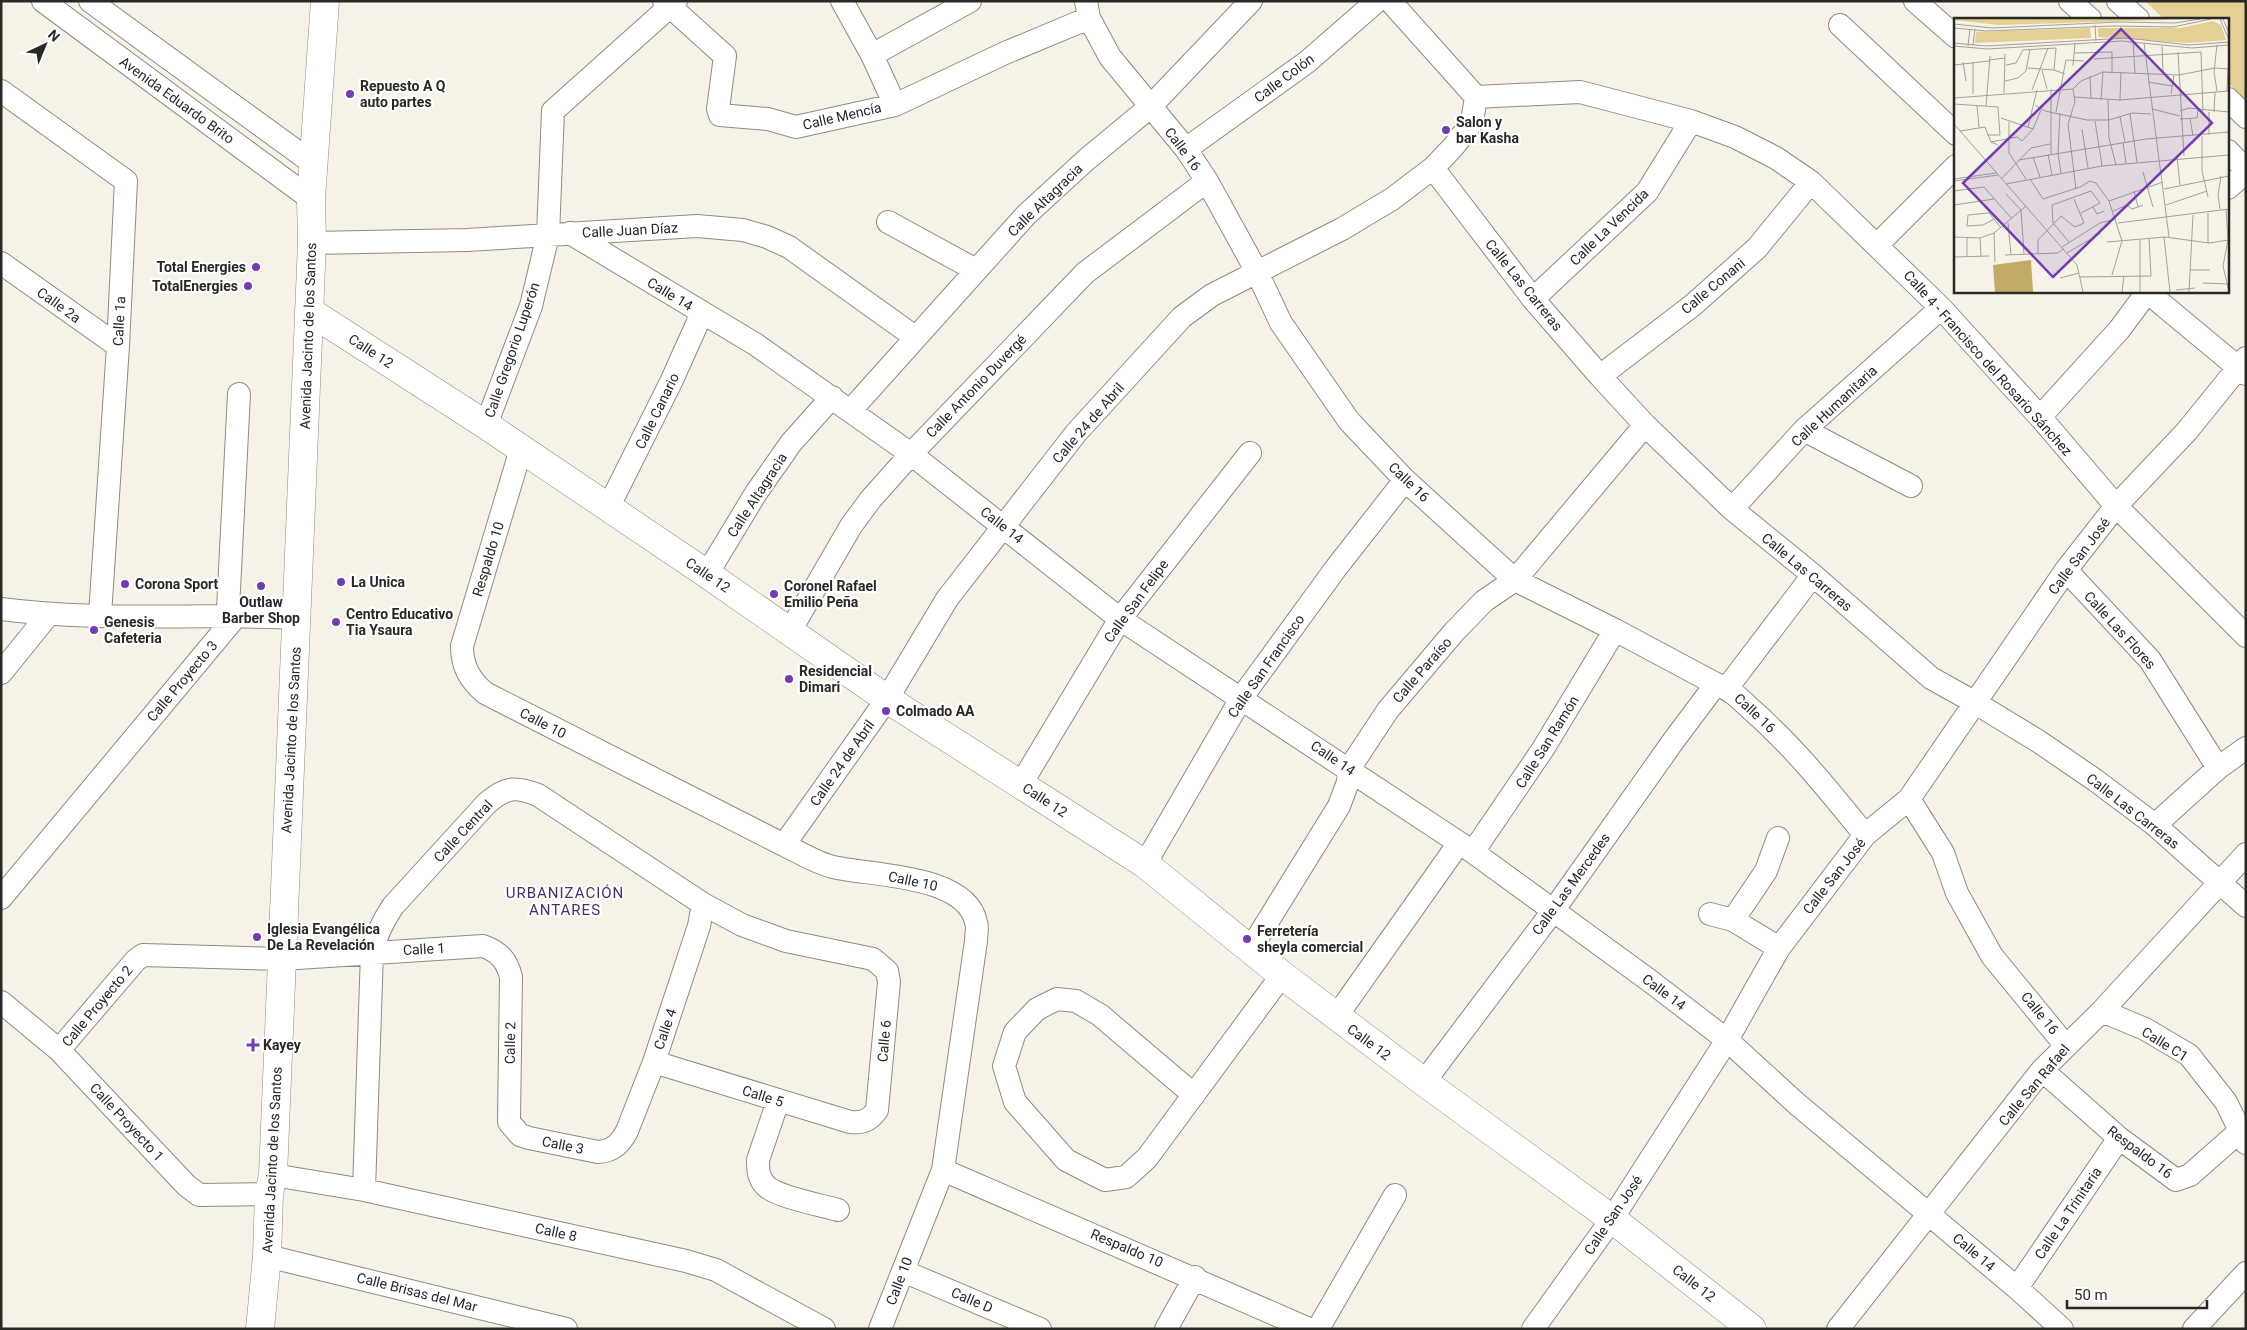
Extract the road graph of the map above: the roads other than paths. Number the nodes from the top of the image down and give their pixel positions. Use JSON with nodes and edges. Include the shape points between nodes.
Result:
{"nodes":[{"id":1,"x":43,"y":1,"type":"edge"},
{"id":2,"x":90,"y":1,"type":"edge"},
{"id":3,"x":325,"y":1,"type":"edge"},
{"id":4,"x":842,"y":1,"type":"edge"},
{"id":5,"x":970,"y":1,"type":"edge"},
{"id":6,"x":1251,"y":1,"type":"edge"},
{"id":7,"x":1377,"y":1,"type":"edge"},
{"id":8,"x":1390,"y":1,"type":"edge"},
{"id":9,"x":1915,"y":1,"type":"edge"},
{"id":10,"x":2070,"y":1,"type":"edge"},
{"id":11,"x":2118,"y":1,"type":"edge"},
{"id":12,"x":671,"y":3,"type":"edge"},
{"id":13,"x":1087,"y":10,"type":"edge"},
{"id":14,"x":2089,"y":18,"type":"edge"},
{"id":15,"x":2137,"y":18,"type":"edge"},
{"id":16,"x":1840,"y":25,"type":"dead end"},
{"id":17,"x":1954,"y":35,"type":"edge"},
{"id":18,"x":872,"y":55,"type":"junction"},
{"id":19,"x":1,"y":91,"type":"edge"},
{"id":20,"x":1476,"y":97,"type":"junction"},
{"id":21,"x":2230,"y":101,"type":"edge"},
{"id":22,"x":895,"y":105,"type":"junction"},
{"id":23,"x":1150,"y":108,"type":"junction"},
{"id":24,"x":2246,"y":117,"type":"edge"},
{"id":25,"x":1691,"y":121,"type":"junction"},
{"id":26,"x":1954,"y":132,"type":"edge"},
{"id":27,"x":1186,"y":149,"type":"junction"},
{"id":28,"x":2230,"y":153,"type":"edge"},
{"id":29,"x":314,"y":164,"type":"junction"},
{"id":30,"x":1433,"y":168,"type":"junction"},
{"id":31,"x":1954,"y":168,"type":"edge"},
{"id":32,"x":2246,"y":171,"type":"edge"},
{"id":33,"x":1207,"y":181,"type":"junction"},
{"id":34,"x":1811,"y":182,"type":"junction"},
{"id":35,"x":2230,"y":186,"type":"edge"},
{"id":36,"x":311,"y":199,"type":"junction"},
{"id":37,"x":888,"y":222,"type":"dead end"},
{"id":38,"x":559,"y":234,"type":"junction"},
{"id":39,"x":312,"y":243,"type":"junction"},
{"id":40,"x":1878,"y":245,"type":"junction"},
{"id":41,"x":1,"y":263,"type":"edge"},
{"id":42,"x":976,"y":270,"type":"junction"},
{"id":43,"x":1257,"y":272,"type":"junction"},
{"id":44,"x":2147,"y":292,"type":"edge"},
{"id":45,"x":1533,"y":299,"type":"junction"},
{"id":46,"x":1941,"y":308,"type":"junction"},
{"id":47,"x":309,"y":311,"type":"junction"},
{"id":48,"x":702,"y":313,"type":"junction"},
{"id":49,"x":916,"y":337,"type":"junction"},
{"id":50,"x":118,"y":346,"type":"junction"},
{"id":51,"x":2243,"y":367,"type":"edge"},
{"id":52,"x":1600,"y":376,"type":"junction"},
{"id":53,"x":238,"y":394,"type":"dead end"},
{"id":54,"x":832,"y":397,"type":"junction"},
{"id":55,"x":851,"y":410,"type":"junction"},
{"id":56,"x":2040,"y":417,"type":"junction"},
{"id":57,"x":486,"y":425,"type":"junction"},
{"id":58,"x":1645,"y":425,"type":"junction"},
{"id":59,"x":1804,"y":430,"type":"junction"},
{"id":60,"x":521,"y":449,"type":"junction"},
{"id":61,"x":1250,"y":453,"type":"dead end"},
{"id":62,"x":911,"y":454,"type":"junction"},
{"id":63,"x":1405,"y":480,"type":"junction"},
{"id":64,"x":1910,"y":486,"type":"dead end"},
{"id":65,"x":2116,"y":506,"type":"junction"},
{"id":66,"x":608,"y":508,"type":"junction"},
{"id":67,"x":1732,"y":510,"type":"junction"},
{"id":68,"x":1004,"y":526,"type":"junction"},
{"id":69,"x":2066,"y":570,"type":"junction"},
{"id":70,"x":706,"y":574,"type":"junction"},
{"id":71,"x":1813,"y":575,"type":"junction"},
{"id":72,"x":1515,"y":580,"type":"junction"},
{"id":73,"x":1,"y":609,"type":"edge"},
{"id":74,"x":48,"y":615,"type":"junction"},
{"id":75,"x":100,"y":615,"type":"junction"},
{"id":76,"x":237,"y":615,"type":"junction"},
{"id":77,"x":297,"y":618,"type":"junction"},
{"id":78,"x":1120,"y":619,"type":"junction"},
{"id":79,"x":2243,"y":628,"type":"edge"},
{"id":80,"x":1615,"y":630,"type":"junction"},
{"id":81,"x":790,"y":631,"type":"junction"},
{"id":82,"x":465,"y":670,"type":"joint"},
{"id":83,"x":1,"y":673,"type":"edge"},
{"id":84,"x":1722,"y":686,"type":"junction"},
{"id":85,"x":1242,"y":697,"type":"junction"},
{"id":86,"x":887,"y":699,"type":"junction"},
{"id":87,"x":1974,"y":702,"type":"junction"},
{"id":88,"x":2246,"y":748,"type":"edge"},
{"id":89,"x":2218,"y":768,"type":"junction"},
{"id":90,"x":1350,"y":769,"type":"junction"},
{"id":91,"x":1021,"y":784,"type":"junction"},
{"id":92,"x":1909,"y":799,"type":"junction"},
{"id":93,"x":2155,"y":825,"type":"junction"},
{"id":94,"x":1865,"y":835,"type":"junction"},
{"id":95,"x":1778,"y":838,"type":"dead end"},
{"id":96,"x":784,"y":845,"type":"junction"},
{"id":97,"x":1466,"y":847,"type":"junction"},
{"id":98,"x":2246,"y":854,"type":"edge"},
{"id":99,"x":1145,"y":864,"type":"junction"},
{"id":100,"x":2218,"y":883,"type":"junction"},
{"id":101,"x":1,"y":898,"type":"edge"},
{"id":102,"x":704,"y":904,"type":"junction"},
{"id":103,"x":2246,"y":906,"type":"edge"},
{"id":104,"x":1552,"y":911,"type":"junction"},
{"id":105,"x":1710,"y":914,"type":"dead end"},
{"id":106,"x":1733,"y":920,"type":"junction"},
{"id":107,"x":1779,"y":948,"type":"junction"},
{"id":108,"x":1250,"y":950,"type":"junction"},
{"id":109,"x":372,"y":952,"type":"junction"},
{"id":110,"x":503,"y":958,"type":"joint"},
{"id":111,"x":282,"y":959,"type":"junction"},
{"id":112,"x":881,"y":964,"type":"joint"},
{"id":113,"x":1282,"y":976,"type":"junction"},
{"id":114,"x":1,"y":1002,"type":"edge"},
{"id":115,"x":2102,"y":1011,"type":"junction"},
{"id":116,"x":1336,"y":1017,"type":"junction"},
{"id":117,"x":1728,"y":1040,"type":"junction"},
{"id":118,"x":2063,"y":1049,"type":"junction"},
{"id":119,"x":59,"y":1050,"type":"junction"},
{"id":120,"x":654,"y":1062,"type":"junction"},
{"id":121,"x":2042,"y":1070,"type":"junction"},
{"id":122,"x":1424,"y":1082,"type":"junction"},
{"id":123,"x":1194,"y":1095,"type":"junction"},
{"id":124,"x":778,"y":1101,"type":"junction"},
{"id":125,"x":872,"y":1118,"type":"joint"},
{"id":126,"x":514,"y":1130,"type":"joint"},
{"id":127,"x":2243,"y":1137,"type":"edge"},
{"id":128,"x":2119,"y":1138,"type":"junction"},
{"id":129,"x":615,"y":1148,"type":"joint"},
{"id":130,"x":943,"y":1170,"type":"junction"},
{"id":131,"x":271,"y":1185,"type":"junction"},
{"id":132,"x":364,"y":1190,"type":"junction"},
{"id":133,"x":1395,"y":1195,"type":"dead end"},
{"id":134,"x":838,"y":1210,"type":"dead end"},
{"id":135,"x":1928,"y":1215,"type":"junction"},
{"id":136,"x":1612,"y":1219,"type":"junction"},
{"id":137,"x":267,"y":1256,"type":"junction"},
{"id":138,"x":903,"y":1271,"type":"junction"},
{"id":139,"x":2246,"y":1273,"type":"edge"},
{"id":140,"x":1195,"y":1277,"type":"junction"},
{"id":141,"x":2017,"y":1288,"type":"junction"},
{"id":142,"x":1750,"y":1328,"type":"edge"},
{"id":143,"x":260,"y":1329,"type":"edge"},
{"id":144,"x":566,"y":1329,"type":"edge"},
{"id":145,"x":824,"y":1329,"type":"edge"},
{"id":146,"x":880,"y":1329,"type":"edge"},
{"id":147,"x":1040,"y":1329,"type":"edge"},
{"id":148,"x":1166,"y":1329,"type":"edge"},
{"id":149,"x":1310,"y":1329,"type":"edge"},
{"id":150,"x":1318,"y":1329,"type":"edge"},
{"id":151,"x":1533,"y":1329,"type":"edge"},
{"id":152,"x":1838,"y":1329,"type":"edge"},
{"id":153,"x":2062,"y":1329,"type":"edge"},
{"id":154,"x":2194,"y":1329,"type":"edge"}],
"edges":[{"from":1,"to":36,"type":"street","name":"Avenida Eduardo Brito"},
{"from":2,"to":29,"type":"street","name":"Avenida Eduardo Brito"},
{"from":3,"to":29,"type":"main road","name":"Avenida Jacinto de los Santos"},
{"from":4,"to":18,"type":"street"},
{"from":5,"to":18,"type":"street"},
{"from":6,"to":23,"type":"street","name":"Calle Altagracia"},
{"from":7,"to":27,"type":"street","name":"Calle Colón","via":[[1307,62]]},
{"from":8,"to":20,"type":"street"},
{"from":9,"to":17,"type":"street"},
{"from":10,"to":14,"type":"street"},
{"from":11,"to":15,"type":"street"},
{"from":12,"to":22,"type":"street","name":"Calle Mencía","via":[[725,56],[720,115],[768,119],[796,127]]},
{"from":12,"to":38,"type":"street","name":"Calle Gregorio Luperón","via":[[554,111]]},
{"from":13,"to":22,"type":"street","name":"Calle Mencía","via":[[1005,54]]},
{"from":13,"to":23,"type":"street","name":"Calle 16","via":[[1110,57]]},
{"from":16,"to":26,"type":"street"},
{"from":18,"to":22,"type":"street"},
{"from":19,"to":50,"type":"street","name":"Calle 1a","via":[[126,181]]},
{"from":20,"to":25,"type":"street","name":"Calle 4 - Francisco del Rosario Sánchez","via":[[1580,92]]},
{"from":20,"to":30,"type":"street","name":"Calle 24 de Abril","via":[[1472,122]]},
{"from":21,"to":24,"type":"street"},
{"from":23,"to":27,"type":"street","name":"Calle 16"},
{"from":23,"to":42,"type":"street","name":"Calle Altagracia","via":[[1026,215]]},
{"from":25,"to":34,"type":"street","name":"Calle 4 - Francisco del Rosario Sánchez","via":[[1735,137],[1776,158]]},
{"from":25,"to":45,"type":"street","name":"Calle La Vencida","via":[[1647,192]]},
{"from":27,"to":33,"type":"street","name":"Calle 16"},
{"from":28,"to":32,"type":"street"},
{"from":29,"to":36,"type":"main road","name":"Avenida Jacinto de los Santos"},
{"from":30,"to":43,"type":"street","name":"Calle 24 de Abril","via":[[1392,199],[1342,229]]},
{"from":30,"to":45,"type":"street","name":"Calle Las Carreras"},
{"from":31,"to":40,"type":"street"},
{"from":32,"to":35,"type":"street"},
{"from":33,"to":43,"type":"street","name":"Calle 16"},
{"from":33,"to":62,"type":"street","name":"Calle Antonio Duvergé","via":[[1085,273]]},
{"from":34,"to":40,"type":"street","name":"Calle 4 - Francisco del Rosario Sánchez"},
{"from":34,"to":52,"type":"street","name":"Calle Conani","via":[[1757,248],[1693,305]]},
{"from":36,"to":39,"type":"main road","name":"Avenida Jacinto de los Santos"},
{"from":37,"to":42,"type":"street"},
{"from":38,"to":39,"type":"street","name":"Calle Juan Díaz","via":[[467,240]]},
{"from":38,"to":48,"type":"street","name":"Calle 14"},
{"from":38,"to":49,"type":"street","name":"Calle Juan Díaz","via":[[697,226],[743,230],[789,247]]},
{"from":38,"to":57,"type":"street","name":"Calle Gregorio Luperón"},
{"from":39,"to":47,"type":"main road","name":"Avenida Jacinto de los Santos"},
{"from":40,"to":46,"type":"street","name":"Calle 4 - Francisco del Rosario Sánchez"},
{"from":41,"to":50,"type":"street","name":"Calle 2a"},
{"from":42,"to":49,"type":"street","name":"Calle Altagracia"},
{"from":43,"to":63,"type":"street","name":"Calle 16","via":[[1282,323],[1323,386],[1349,421]]},
{"from":43,"to":68,"type":"street","name":"Calle 24 de Abril","via":[[1212,295],[1182,317],[1076,433]]},
{"from":44,"to":51,"type":"street"},
{"from":44,"to":56,"type":"street","via":[[2119,330]]},
{"from":45,"to":52,"type":"street","name":"Calle Las Carreras"},
{"from":46,"to":56,"type":"street","name":"Calle 4 - Francisco del Rosario Sánchez"},
{"from":46,"to":59,"type":"street","name":"Calle Humanitaria"},
{"from":47,"to":57,"type":"main road","name":"Calle 12"},
{"from":47,"to":77,"type":"main road","name":"Avenida Jacinto de los Santos"},
{"from":48,"to":54,"type":"street","name":"Calle 14","via":[[755,344]]},
{"from":48,"to":66,"type":"street","name":"Calle Canario"},
{"from":49,"to":55,"type":"street","name":"Calle Altagracia"},
{"from":50,"to":75,"type":"street","name":"Calle 1a"},
{"from":51,"to":65,"type":"street","name":"Calle San José"},
{"from":52,"to":58,"type":"street","name":"Calle Las Carreras"},
{"from":53,"to":76,"type":"street","via":[[228,609]]},
{"from":54,"to":55,"type":"street","name":"Calle 14"},
{"from":54,"to":70,"type":"street","name":"Calle Altagracia","via":[[791,443]]},
{"from":55,"to":62,"type":"street","name":"Calle 14"},
{"from":56,"to":65,"type":"street","name":"Calle 4 - Francisco del Rosario Sánchez"},
{"from":57,"to":60,"type":"main road","name":"Calle 12"},
{"from":58,"to":67,"type":"street","name":"Calle Las Carreras"},
{"from":58,"to":72,"type":"street","name":"Calle Paraíso"},
{"from":59,"to":64,"type":"street"},
{"from":59,"to":67,"type":"street","name":"Calle Humanitaria"},
{"from":60,"to":66,"type":"main road","name":"Calle 12"},
{"from":60,"to":82,"type":"street","name":"Respaldo 10","via":[[462,646]]},
{"from":61,"to":78,"type":"street","name":"Calle San Felipe"},
{"from":62,"to":68,"type":"street","name":"Calle 14"},
{"from":62,"to":81,"type":"street","name":"Calle Antonio Duvergé","via":[[870,500],[852,526]]},
{"from":63,"to":72,"type":"street","name":"Calle 16"},
{"from":63,"to":85,"type":"street","name":"Calle San Francisco"},
{"from":65,"to":69,"type":"street","name":"Calle San José"},
{"from":65,"to":79,"type":"street","name":"Calle 4 - Francisco del Rosario Sánchez"},
{"from":66,"to":70,"type":"main road","name":"Calle 12"},
{"from":67,"to":71,"type":"street","name":"Calle Las Carreras"},
{"from":68,"to":78,"type":"street","name":"Calle 14"},
{"from":68,"to":86,"type":"street","name":"Calle 24 de Abril","via":[[947,599]]},
{"from":69,"to":87,"type":"street","name":"Calle San José"},
{"from":69,"to":89,"type":"street","name":"Calle Las Flores","via":[[2150,660]]},
{"from":70,"to":81,"type":"main road","name":"Calle 12"},
{"from":71,"to":84,"type":"street","name":"Calle Las Mercedes"},
{"from":71,"to":87,"type":"street","name":"Calle Las Carreras","via":[[1931,678]]},
{"from":72,"to":80,"type":"street","name":"Calle 16"},
{"from":72,"to":90,"type":"street","name":"Calle Paraíso","via":[[1484,601],[1454,632],[1388,710]]},
{"from":73,"to":74,"type":"street"},
{"from":74,"to":75,"type":"street"},
{"from":74,"to":83,"type":"street"},
{"from":75,"to":76,"type":"street"},
{"from":76,"to":77,"type":"street"},
{"from":76,"to":101,"type":"street","name":"Calle Proyecto 3"},
{"from":77,"to":111,"type":"main road","name":"Avenida Jacinto de los Santos"},
{"from":78,"to":85,"type":"street","name":"Calle 14"},
{"from":78,"to":91,"type":"street","name":"Calle San Felipe"},
{"from":80,"to":84,"type":"street","name":"Calle 16"},
{"from":80,"to":97,"type":"street","name":"Calle San Ramón","via":[[1544,749]]},
{"from":81,"to":86,"type":"main road","name":"Calle 12"},
{"from":82,"to":96,"type":"street","name":"Calle 10","via":[[485,694]]},
{"from":84,"to":94,"type":"street","name":"Calle 16","via":[[1768,724]]},
{"from":84,"to":104,"type":"street","name":"Calle Las Mercedes","via":[[1674,740]]},
{"from":85,"to":90,"type":"street","name":"Calle 14"},
{"from":85,"to":99,"type":"street","name":"Calle San Francisco"},
{"from":86,"to":91,"type":"main road","name":"Calle 12"},
{"from":86,"to":96,"type":"street","name":"Calle 24 de Abril"},
{"from":87,"to":92,"type":"street","name":"Calle San José"},
{"from":87,"to":93,"type":"street","name":"Calle Las Carreras","via":[[2046,746]]},
{"from":88,"to":89,"type":"street"},
{"from":89,"to":93,"type":"street"},
{"from":90,"to":97,"type":"street","name":"Calle 14"},
{"from":90,"to":108,"type":"street","name":"Calle Paraíso","via":[[1339,806]]},
{"from":91,"to":99,"type":"main road","name":"Calle 12"},
{"from":92,"to":94,"type":"street","name":"Calle San José"},
{"from":92,"to":118,"type":"street","name":"Calle 16","via":[[1943,853],[1957,894],[1992,956],[2061,1040]]},
{"from":93,"to":100,"type":"street","name":"Calle Las Carreras"},
{"from":94,"to":107,"type":"street","name":"Calle San José"},
{"from":95,"to":106,"type":"street","via":[[1766,871]]},
{"from":96,"to":130,"type":"street","name":"Calle 10","via":[[831,866],[932,883],[951,890],[967,904],[976,921],[976,941]]},
{"from":97,"to":104,"type":"street","name":"Calle 14"},
{"from":97,"to":116,"type":"street","name":"Calle San Ramón"},
{"from":98,"to":100,"type":"street","name":"Calle San Rafael"},
{"from":99,"to":108,"type":"main road","name":"Calle 12"},
{"from":100,"to":103,"type":"street","name":"Calle Las Carreras"},
{"from":100,"to":115,"type":"street","name":"Calle San Rafael"},
{"from":102,"to":109,"type":"street","name":"Calle Central","via":[[538,794],[511,789],[499,793],[487,803],[393,906]]},
{"from":102,"to":112,"type":"street","name":"Calle Central","via":[[742,925],[786,941],[864,956]]},
{"from":102,"to":120,"type":"street","name":"Calle 4","via":[[700,926]]},
{"from":104,"to":117,"type":"street","name":"Calle 14"},
{"from":104,"to":122,"type":"street","name":"Calle Las Mercedes"},
{"from":105,"to":106,"type":"street"},
{"from":106,"to":107,"type":"street"},
{"from":107,"to":117,"type":"street","name":"Calle San José"},
{"from":108,"to":113,"type":"main road","name":"Calle 12"},
{"from":109,"to":110,"type":"street","name":"Calle 1","via":[[484,946]]},
{"from":109,"to":111,"type":"street","name":"Calle 1"},
{"from":109,"to":132,"type":"street","name":"Calle Central"},
{"from":110,"to":126,"type":"street","name":"Calle 2","via":[[511,978],[508,1116]]},
{"from":111,"to":119,"type":"street","name":"Calle Proyecto 2","via":[[143,955]]},
{"from":111,"to":131,"type":"main road","name":"Avenida Jacinto de los Santos"},
{"from":112,"to":125,"type":"street","name":"Calle 6","via":[[889,982],[878,1110]]},
{"from":113,"to":116,"type":"main road","name":"Calle 12"},
{"from":113,"to":123,"type":"street"},
{"from":114,"to":119,"type":"street","name":"Calle Proyecto 1"},
{"from":115,"to":118,"type":"street","name":"Calle San Rafael"},
{"from":115,"to":127,"type":"street","name":"Calle C1","via":[[2145,1030],[2188,1055],[2226,1102]]},
{"from":116,"to":122,"type":"main road","name":"Calle 12"},
{"from":117,"to":135,"type":"street","name":"Calle 14","via":[[1797,1104]]},
{"from":117,"to":136,"type":"street","name":"Calle San José"},
{"from":118,"to":121,"type":"street","name":"Calle San Rafael"},
{"from":119,"to":131,"type":"street","name":"Calle Proyecto 1","via":[[199,1195]]},
{"from":120,"to":124,"type":"street","name":"Calle 5"},
{"from":120,"to":129,"type":"street","name":"Calle 4","via":[[627,1131]]},
{"from":121,"to":128,"type":"street","name":"Respaldo 16"},
{"from":121,"to":135,"type":"street","name":"Calle San Rafael"},
{"from":122,"to":136,"type":"main road","name":"Calle 12"},
{"from":123,"to":123,"type":"street","via":[[1147,1158],[1126,1177],[1105,1180],[1066,1160],[1015,1102],[1004,1066],[1015,1032],[1037,1009],[1057,1000],[1076,1001],[1100,1016]]},
{"from":124,"to":125,"type":"street","name":"Calle 5","via":[[850,1122],[862,1123]]},
{"from":124,"to":134,"type":"street","via":[[758,1160],[760,1178],[774,1192]]},
{"from":126,"to":129,"type":"street","name":"Calle 3","via":[[529,1138],[598,1152]]},
{"from":127,"to":128,"type":"street","name":"Respaldo 16","via":[[2190,1175],[2176,1180]]},
{"from":128,"to":141,"type":"street","name":"Calle La Trinitaria"},
{"from":130,"to":138,"type":"street","name":"Calle 10"},
{"from":130,"to":140,"type":"street","name":"Respaldo 10"},
{"from":131,"to":132,"type":"street","name":"Calle 8"},
{"from":131,"to":137,"type":"main road","name":"Avenida Jacinto de los Santos"},
{"from":132,"to":145,"type":"street","name":"Calle 8","via":[[716,1270]]},
{"from":133,"to":150,"type":"street"},
{"from":135,"to":141,"type":"street","name":"Calle 14"},
{"from":135,"to":152,"type":"street","name":"Calle San Rafael"},
{"from":136,"to":142,"type":"main road","name":"Calle 12"},
{"from":136,"to":151,"type":"street","name":"Calle San José"},
{"from":137,"to":143,"type":"main road","name":"Avenida Jacinto de los Santos"},
{"from":137,"to":144,"type":"street","name":"Calle Brisas del Mar"},
{"from":138,"to":146,"type":"street","name":"Calle 10"},
{"from":138,"to":147,"type":"street","name":"Calle D"},
{"from":139,"to":154,"type":"street"},
{"from":140,"to":148,"type":"street"},
{"from":140,"to":149,"type":"street","name":"Respaldo 10"},
{"from":141,"to":153,"type":"street","name":"Calle 14"}]}
